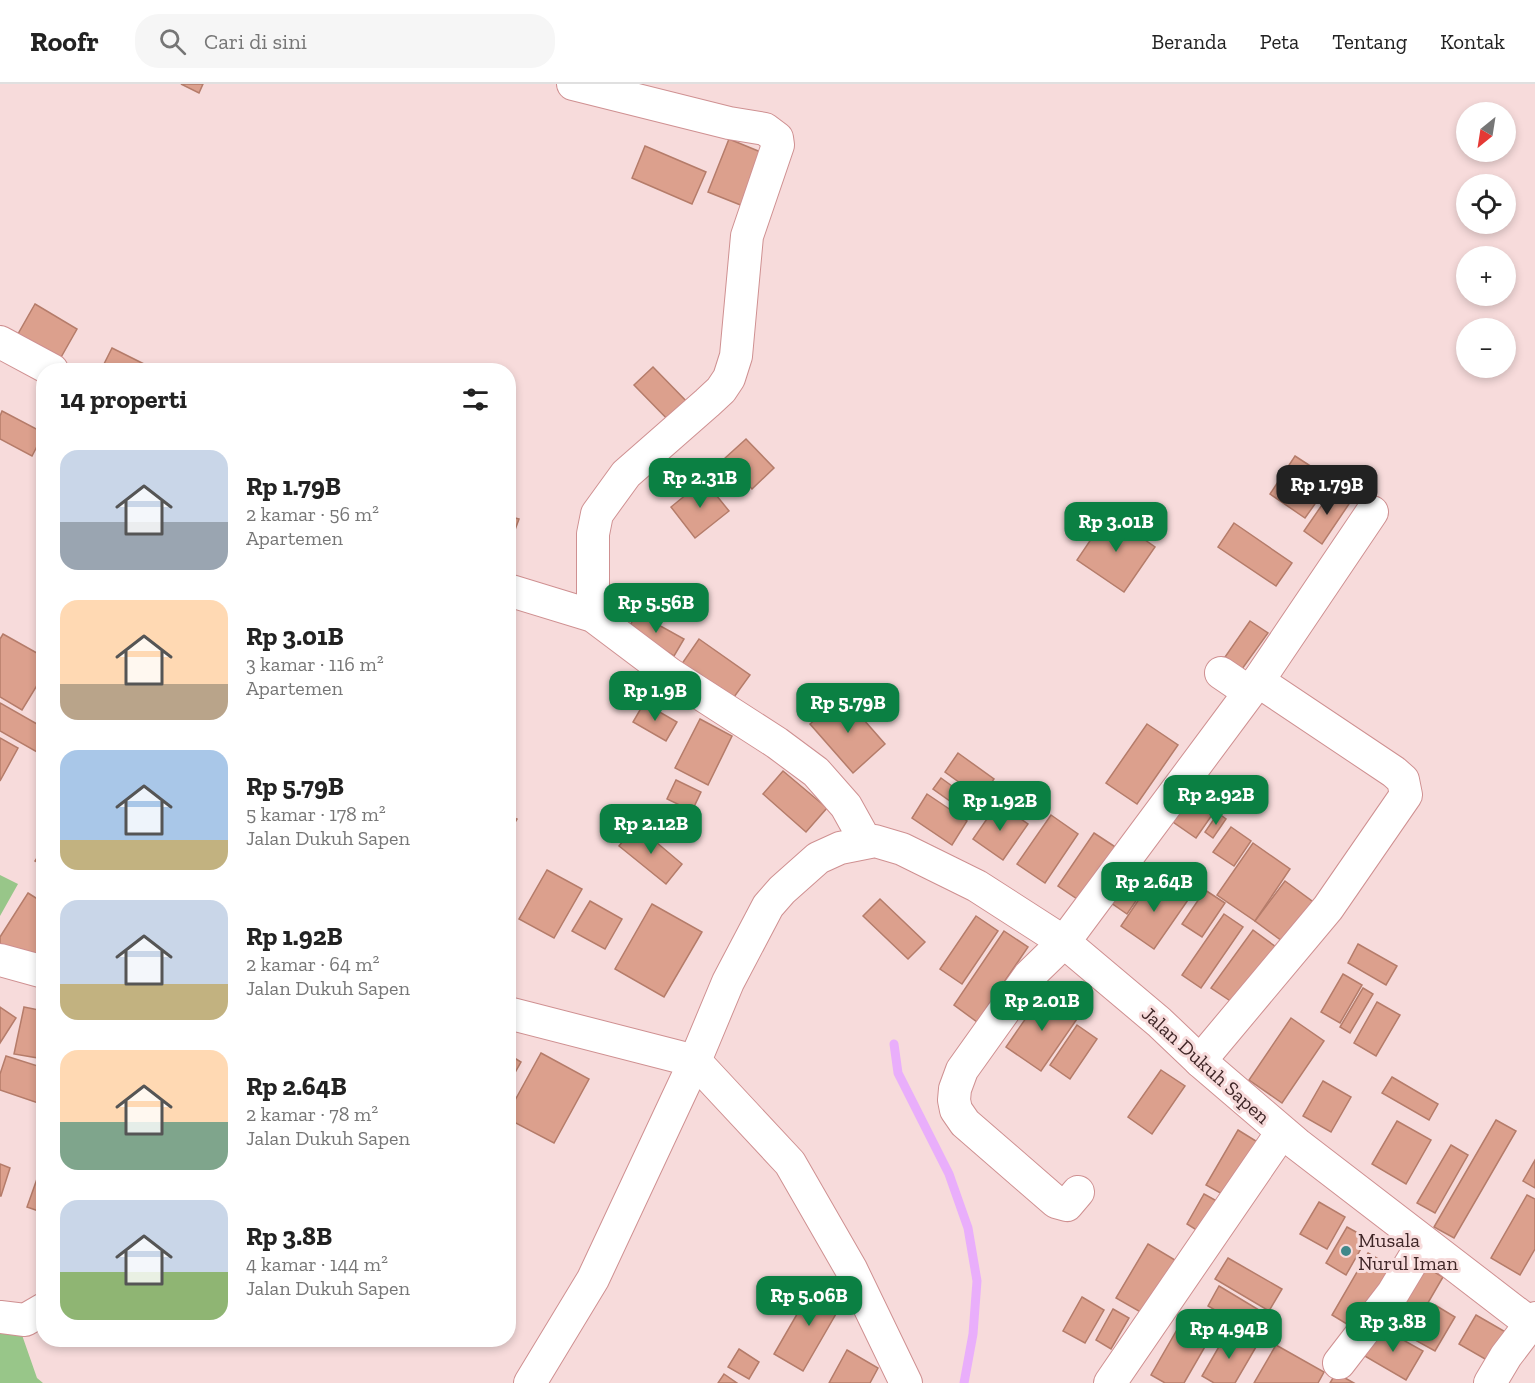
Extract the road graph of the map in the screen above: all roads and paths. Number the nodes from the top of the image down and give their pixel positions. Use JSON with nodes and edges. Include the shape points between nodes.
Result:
{"nodes":[{"id":1,"x":573,"y":84,"type":"edge"},
{"id":2,"x":0,"y":342,"type":"edge"},
{"id":3,"x":39,"y":363,"type":"edge"},
{"id":4,"x":1372,"y":512,"type":"dead end"},
{"id":5,"x":516,"y":592,"type":"edge"},
{"id":6,"x":593,"y":616,"type":"junction"},
{"id":7,"x":1221,"y":673,"type":"dead end"},
{"id":8,"x":1254,"y":686,"type":"junction"},
{"id":9,"x":866,"y":842,"type":"junction"},
{"id":10,"x":1064,"y":942,"type":"junction"},
{"id":11,"x":0,"y":960,"type":"edge"},
{"id":12,"x":36,"y":970,"type":"edge"},
{"id":13,"x":516,"y":1015,"type":"edge"},
{"id":14,"x":695,"y":1061,"type":"junction"},
{"id":15,"x":1200,"y":1061,"type":"junction"},
{"id":16,"x":1282,"y":1132,"type":"junction"},
{"id":17,"x":1078,"y":1192,"type":"dead end"},
{"id":18,"x":1423,"y":1243,"type":"junction"},
{"id":19,"x":36,"y":1313,"type":"edge"},
{"id":20,"x":0,"y":1317,"type":"edge"},
{"id":21,"x":1534,"y":1324,"type":"edge"},
{"id":22,"x":1339,"y":1363,"type":"dead end"},
{"id":23,"x":530,"y":1383,"type":"edge"},
{"id":24,"x":906,"y":1383,"type":"edge"},
{"id":25,"x":1110,"y":1383,"type":"edge"},
{"id":26,"x":1490,"y":1383,"type":"edge"}],
"edges":[{"from":1,"to":6,"type":"street","via":[[765,129],[777,138],[778,145],[747,236],[736,356],[729,378],[721,390],[626,474],[597,514],[593,534]]},
{"from":2,"to":3,"type":"street"},
{"from":4,"to":8,"type":"street"},
{"from":5,"to":6,"type":"street"},
{"from":6,"to":9,"type":"street","via":[[670,674],[816,772],[846,806]]},
{"from":7,"to":8,"type":"street"},
{"from":8,"to":10,"type":"street"},
{"from":8,"to":15,"type":"street","via":[[1394,772],[1403,780],[1406,795],[1328,908]]},
{"from":9,"to":10,"type":"street","name":"Jalan Dukuh Sapen","via":[[902,849],[932,863],[977,886]]},
{"from":9,"to":14,"type":"street","name":"Jalan Dukuh Sapen","via":[[818,858],[768,906],[728,982]]},
{"from":10,"to":15,"type":"street","name":"Jalan Dukuh Sapen"},
{"from":10,"to":17,"type":"street","via":[[1029,976],[970,1058],[957,1082],[954,1100],[965,1123],[1056,1202],[1066,1205]]},
{"from":11,"to":12,"type":"street"},
{"from":13,"to":14,"type":"street"},
{"from":14,"to":23,"type":"street","name":"Jalan Dukuh Sapen","via":[[593,1279]]},
{"from":14,"to":24,"type":"street","via":[[790,1163],[851,1269]]},
{"from":15,"to":16,"type":"street","name":"Jalan Dukuh Sapen"},
{"from":16,"to":18,"type":"street","name":"Jalan Dukuh Sapen"},
{"from":16,"to":25,"type":"street"},
{"from":18,"to":21,"type":"street","name":"Jalan Dukuh Sapen"},
{"from":18,"to":22,"type":"street","via":[[1393,1293]]},
{"from":19,"to":20,"type":"street","via":[[24,1320]]},
{"from":21,"to":26,"type":"street","via":[[1506,1356]]}]}
